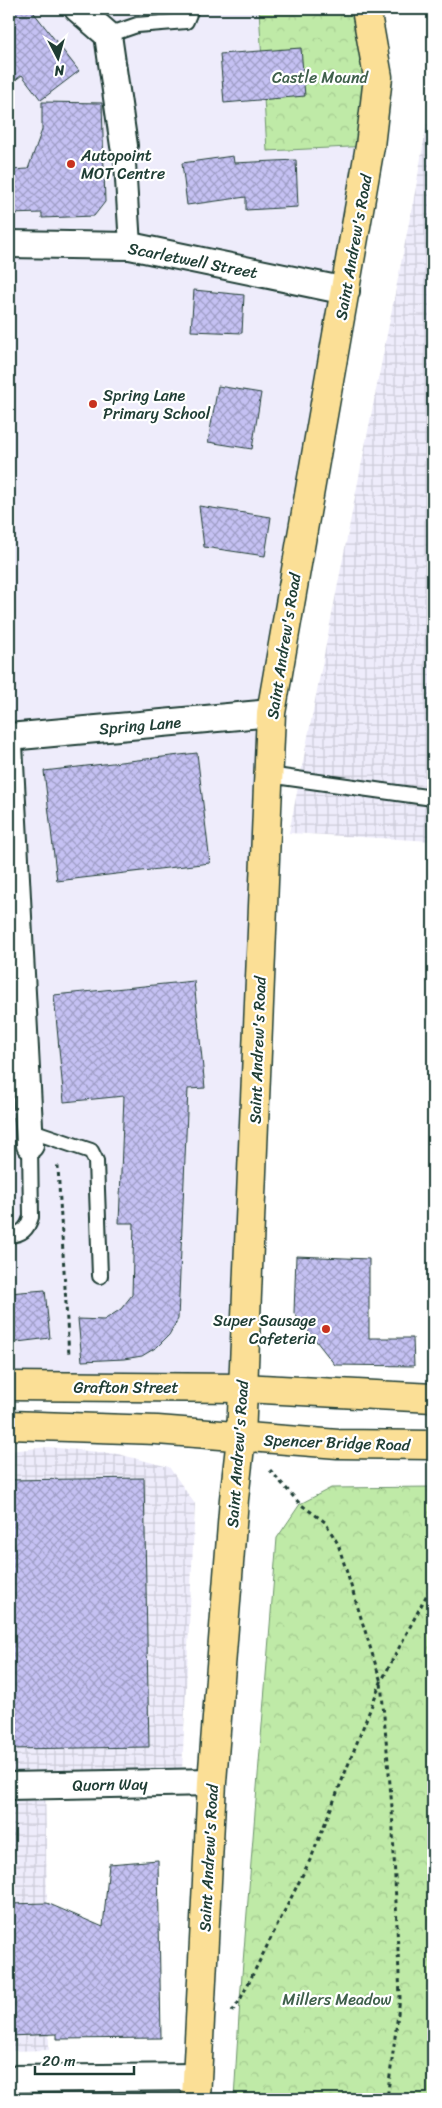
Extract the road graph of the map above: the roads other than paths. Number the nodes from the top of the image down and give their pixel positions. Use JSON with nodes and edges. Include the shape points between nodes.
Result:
{"nodes":[{"id":1,"x":78,"y":9,"type":"edge"},
{"id":2,"x":191,"y":9,"type":"edge"},
{"id":3,"x":366,"y":9,"type":"edge"},
{"id":4,"x":108,"y":34,"type":"junction"},
{"id":5,"x":124,"y":146,"type":"joint"},
{"id":6,"x":9,"y":244,"type":"edge"},
{"id":7,"x":130,"y":246,"type":"junction"},
{"id":8,"x":346,"y":291,"type":"junction"},
{"id":9,"x":271,"y":713,"type":"junction"},
{"id":10,"x":9,"y":737,"type":"edge"},
{"id":11,"x":9,"y":745,"type":"edge"},
{"id":12,"x":268,"y":775,"type":"junction"},
{"id":13,"x":433,"y":798,"type":"edge"},
{"id":14,"x":17,"y":1092,"type":"edge"},
{"id":15,"x":29,"y":1148,"type":"junction"},
{"id":16,"x":9,"y":1235,"type":"edge"},
{"id":17,"x":100,"y":1276,"type":"dead end"},
{"id":18,"x":9,"y":1386,"type":"edge"},
{"id":19,"x":242,"y":1388,"type":"junction"},
{"id":20,"x":433,"y":1398,"type":"edge"},
{"id":21,"x":9,"y":1425,"type":"edge"},
{"id":22,"x":241,"y":1438,"type":"junction"},
{"id":23,"x":433,"y":1445,"type":"edge"},
{"id":24,"x":212,"y":1782,"type":"junction"},
{"id":25,"x":9,"y":1786,"type":"edge"},
{"id":26,"x":9,"y":2079,"type":"edge"},
{"id":27,"x":196,"y":2088,"type":"edge"}],
"edges":[{"from":1,"to":4,"type":"street"},
{"from":2,"to":4,"type":"lane","via":[[186,21],[137,25]]},
{"from":3,"to":8,"type":"main road","name":"Saint Andrew's Road","via":[[378,77]]},
{"from":4,"to":5,"type":"street"},
{"from":5,"to":7,"type":"street"},
{"from":6,"to":7,"type":"street","name":"Scarletwell Street"},
{"from":7,"to":8,"type":"street","name":"Scarletwell Street"},
{"from":8,"to":9,"type":"main road","name":"Saint Andrew's Road"},
{"from":9,"to":10,"type":"street","name":"Spring Lane"},
{"from":9,"to":12,"type":"main road","name":"Saint Andrew's Road"},
{"from":11,"to":14,"type":"street"},
{"from":12,"to":13,"type":"lane"},
{"from":12,"to":19,"type":"main road","name":"Saint Andrew's Road"},
{"from":14,"to":15,"type":"street"},
{"from":15,"to":16,"type":"lane","via":[[31,1217],[27,1228]]},
{"from":15,"to":17,"type":"lane","via":[[91,1151],[96,1161]]},
{"from":18,"to":19,"type":"main road","name":"Grafton Street"},
{"from":19,"to":20,"type":"main road"},
{"from":19,"to":22,"type":"main road","name":"Saint Andrew's Road"},
{"from":21,"to":22,"type":"main road","via":[[157,1430]]},
{"from":22,"to":23,"type":"main road","name":"Spencer Bridge Road"},
{"from":22,"to":24,"type":"main road","name":"Saint Andrew's Road"},
{"from":24,"to":25,"type":"street","name":"Quorn Way"},
{"from":24,"to":27,"type":"main road","name":"Saint Andrew's Road"},
{"from":26,"to":27,"type":"street"}]}
